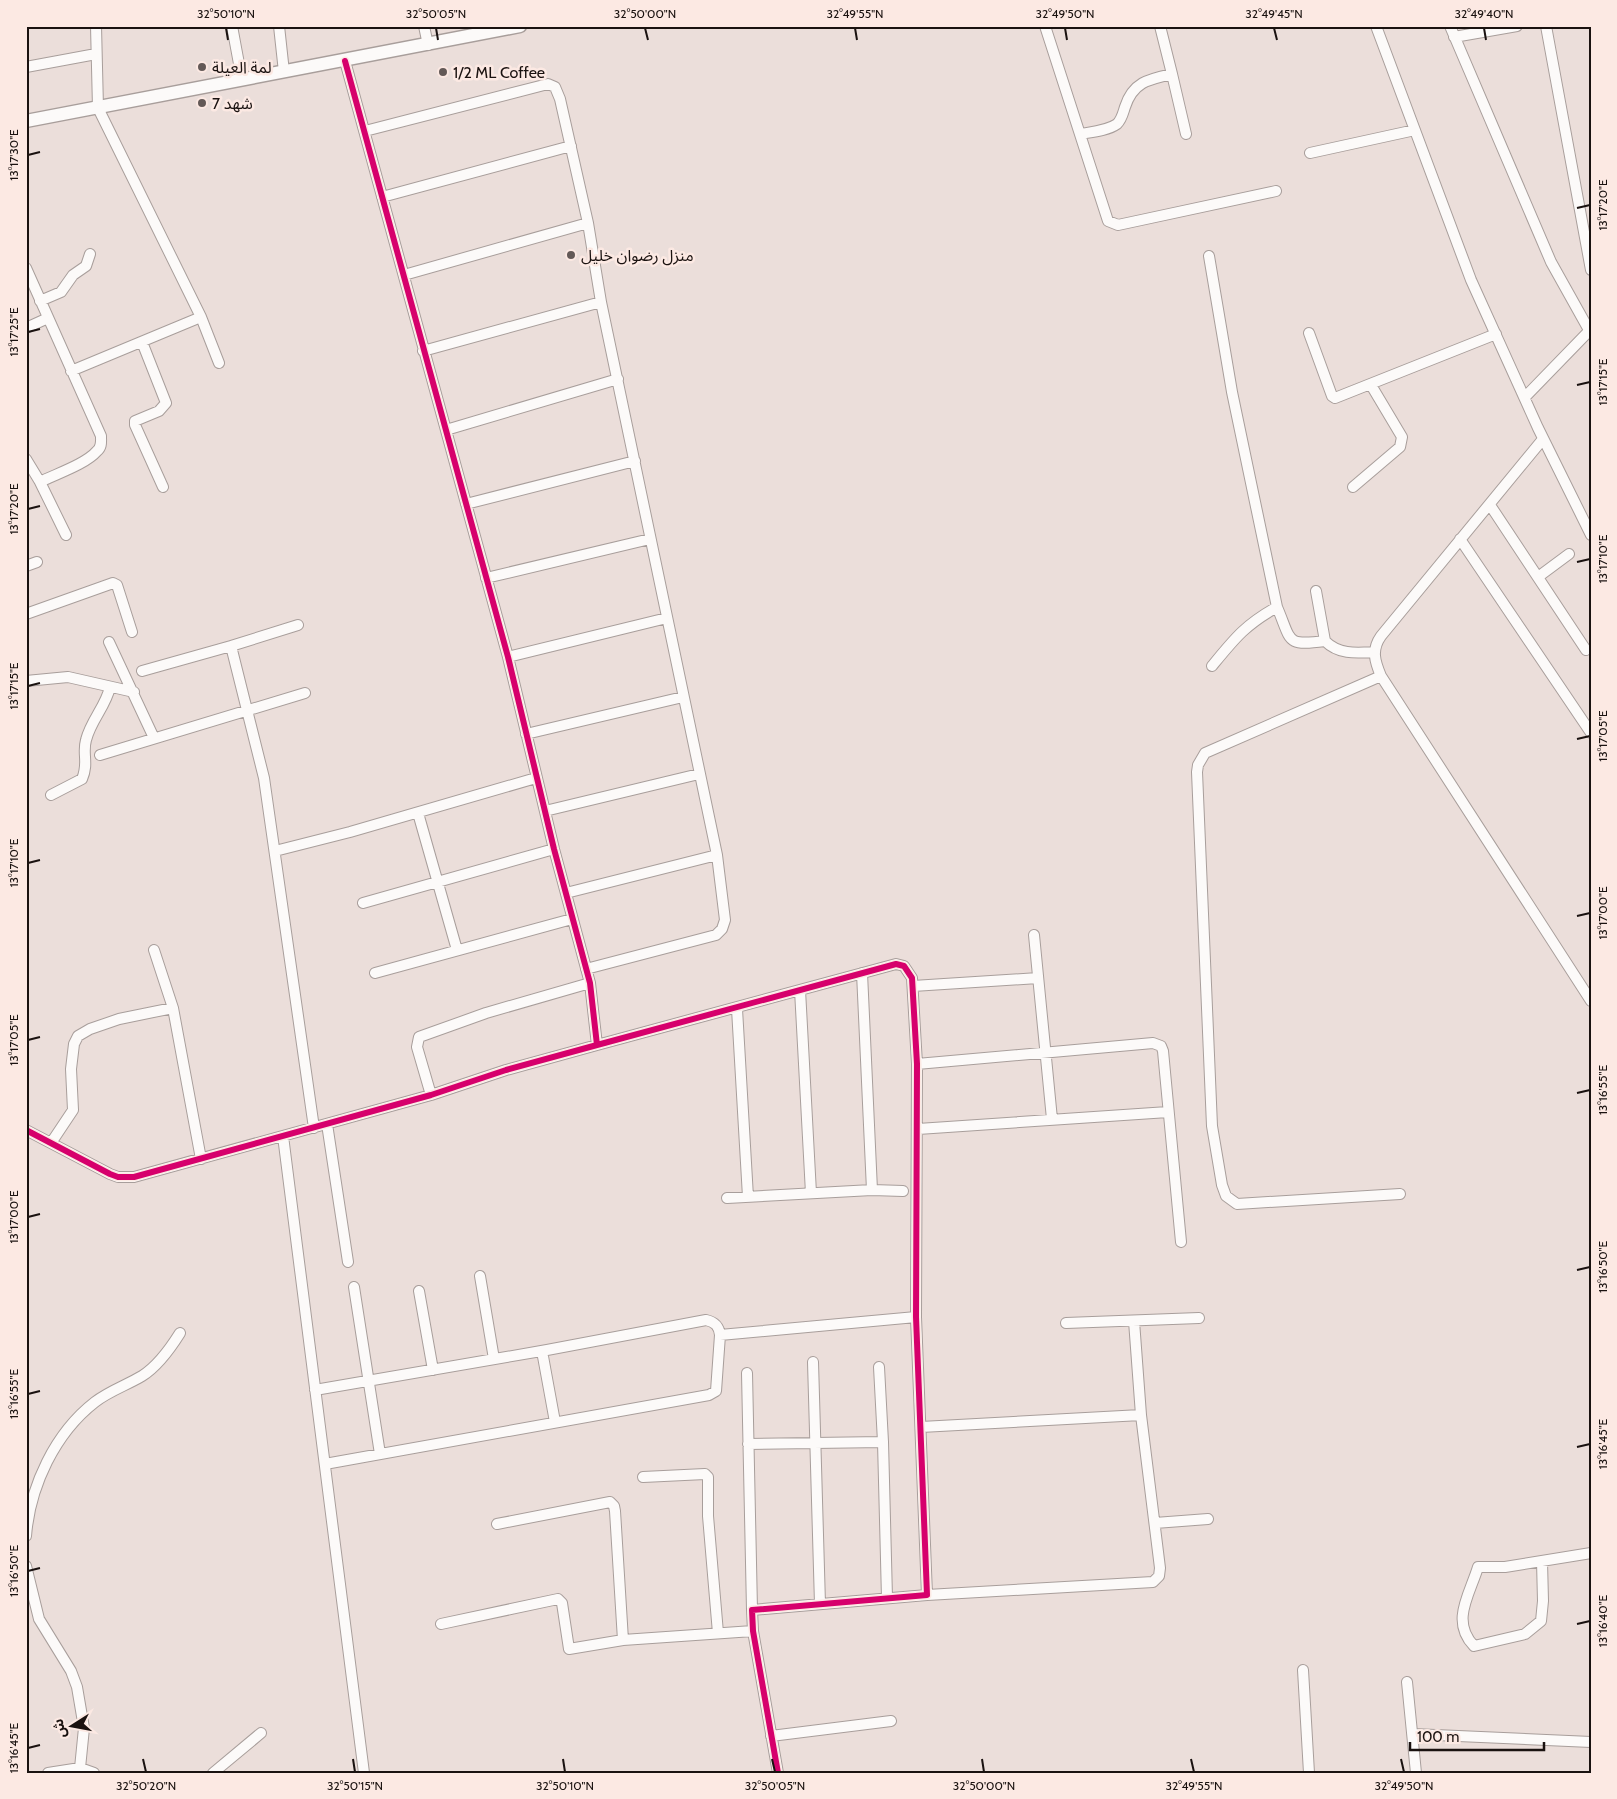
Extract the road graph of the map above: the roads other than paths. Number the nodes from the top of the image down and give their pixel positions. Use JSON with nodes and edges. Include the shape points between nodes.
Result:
{"nodes":[{"id":1,"x":96,"y":26,"type":"edge"},
{"id":2,"x":232,"y":26,"type":"edge"},
{"id":3,"x":279,"y":26,"type":"edge"},
{"id":4,"x":424,"y":26,"type":"edge"},
{"id":5,"x":520,"y":26,"type":"edge"},
{"id":6,"x":1045,"y":26,"type":"edge"},
{"id":7,"x":1160,"y":26,"type":"edge"},
{"id":8,"x":1376,"y":26,"type":"edge"},
{"id":9,"x":1450,"y":26,"type":"edge"},
{"id":10,"x":1518,"y":26,"type":"edge"},
{"id":11,"x":1546,"y":26,"type":"edge"},
{"id":12,"x":1454,"y":37,"type":"junction"},
{"id":13,"x":428,"y":45,"type":"junction"},
{"id":14,"x":96,"y":54,"type":"junction"},
{"id":15,"x":345,"y":61,"type":"junction"},
{"id":16,"x":26,"y":67,"type":"edge"},
{"id":17,"x":284,"y":72,"type":"junction"},
{"id":18,"x":1172,"y":74,"type":"junction"},
{"id":19,"x":242,"y":80,"type":"junction"},
{"id":20,"x":98,"y":108,"type":"junction"},
{"id":21,"x":26,"y":121,"type":"edge"},
{"id":22,"x":1415,"y":130,"type":"junction"},
{"id":23,"x":365,"y":132,"type":"junction"},
{"id":24,"x":1080,"y":134,"type":"junction"},
{"id":25,"x":1186,"y":134,"type":"dead end"},
{"id":26,"x":571,"y":146,"type":"junction"},
{"id":27,"x":1310,"y":153,"type":"dead end"},
{"id":28,"x":1276,"y":191,"type":"dead end"},
{"id":29,"x":382,"y":197,"type":"junction"},
{"id":30,"x":588,"y":224,"type":"junction"},
{"id":31,"x":90,"y":254,"type":"dead end"},
{"id":32,"x":1209,"y":256,"type":"dead end"},
{"id":33,"x":26,"y":268,"type":"edge"},
{"id":34,"x":1591,"y":270,"type":"edge"},
{"id":35,"x":404,"y":275,"type":"junction"},
{"id":36,"x":40,"y":301,"type":"junction"},
{"id":37,"x":601,"y":302,"type":"junction"},
{"id":38,"x":200,"y":317,"type":"junction"},
{"id":39,"x":48,"y":318,"type":"junction"},
{"id":40,"x":26,"y":328,"type":"edge"},
{"id":41,"x":1590,"y":329,"type":"edge"},
{"id":42,"x":1309,"y":333,"type":"dead end"},
{"id":43,"x":1496,"y":334,"type":"junction"},
{"id":44,"x":142,"y":342,"type":"junction"},
{"id":45,"x":423,"y":351,"type":"junction"},
{"id":46,"x":219,"y":363,"type":"dead end"},
{"id":47,"x":71,"y":371,"type":"junction"},
{"id":48,"x":618,"y":379,"type":"junction"},
{"id":49,"x":1371,"y":385,"type":"junction"},
{"id":50,"x":1525,"y":398,"type":"junction"},
{"id":51,"x":446,"y":430,"type":"junction"},
{"id":52,"x":1544,"y":439,"type":"junction"},
{"id":53,"x":26,"y":459,"type":"edge"},
{"id":54,"x":635,"y":462,"type":"junction"},
{"id":55,"x":40,"y":482,"type":"junction"},
{"id":56,"x":163,"y":487,"type":"dead end"},
{"id":57,"x":1353,"y":487,"type":"dead end"},
{"id":58,"x":466,"y":504,"type":"junction"},
{"id":59,"x":1490,"y":504,"type":"junction"},
{"id":60,"x":66,"y":535,"type":"dead end"},
{"id":61,"x":1591,"y":535,"type":"edge"},
{"id":62,"x":650,"y":539,"type":"junction"},
{"id":63,"x":1460,"y":539,"type":"junction"},
{"id":64,"x":1569,"y":554,"type":"dead end"},
{"id":65,"x":37,"y":562,"type":"dead end"},
{"id":66,"x":26,"y":566,"type":"edge"},
{"id":67,"x":1538,"y":577,"type":"junction"},
{"id":68,"x":486,"y":578,"type":"junction"},
{"id":69,"x":1316,"y":591,"type":"dead end"},
{"id":70,"x":1277,"y":607,"type":"junction"},
{"id":71,"x":26,"y":614,"type":"edge"},
{"id":72,"x":667,"y":618,"type":"junction"},
{"id":73,"x":298,"y":625,"type":"dead end"},
{"id":74,"x":132,"y":632,"type":"dead end"},
{"id":75,"x":1325,"y":641,"type":"junction"},
{"id":76,"x":109,"y":642,"type":"dead end"},
{"id":77,"x":232,"y":646,"type":"junction"},
{"id":78,"x":1586,"y":650,"type":"dead end"},
{"id":79,"x":1374,"y":652,"type":"junction"},
{"id":80,"x":508,"y":657,"type":"junction"},
{"id":81,"x":1212,"y":666,"type":"dead end"},
{"id":82,"x":142,"y":671,"type":"dead end"},
{"id":83,"x":1381,"y":676,"type":"junction"},
{"id":84,"x":26,"y":681,"type":"edge"},
{"id":85,"x":110,"y":686,"type":"junction"},
{"id":86,"x":134,"y":692,"type":"junction"},
{"id":87,"x":305,"y":693,"type":"dead end"},
{"id":88,"x":683,"y":697,"type":"junction"},
{"id":89,"x":247,"y":711,"type":"junction"},
{"id":90,"x":1591,"y":733,"type":"edge"},
{"id":91,"x":526,"y":734,"type":"junction"},
{"id":92,"x":154,"y":738,"type":"junction"},
{"id":93,"x":100,"y":755,"type":"dead end"},
{"id":94,"x":700,"y":774,"type":"junction"},
{"id":95,"x":536,"y":778,"type":"junction"},
{"id":96,"x":51,"y":795,"type":"dead end"},
{"id":97,"x":545,"y":811,"type":"junction"},
{"id":98,"x":418,"y":813,"type":"junction"},
{"id":99,"x":554,"y":849,"type":"junction"},
{"id":100,"x":275,"y":851,"type":"junction"},
{"id":101,"x":717,"y":855,"type":"junction"},
{"id":102,"x":438,"y":882,"type":"junction"},
{"id":103,"x":566,"y":893,"type":"junction"},
{"id":104,"x":363,"y":903,"type":"dead end"},
{"id":105,"x":572,"y":919,"type":"junction"},
{"id":106,"x":1034,"y":935,"type":"dead end"},
{"id":107,"x":154,"y":950,"type":"dead end"},
{"id":108,"x":456,"y":950,"type":"junction"},
{"id":109,"x":586,"y":969,"type":"junction"},
{"id":110,"x":375,"y":973,"type":"dead end"},
{"id":111,"x":862,"y":973,"type":"junction"},
{"id":112,"x":1038,"y":978,"type":"junction"},
{"id":113,"x":590,"y":983,"type":"junction"},
{"id":114,"x":913,"y":986,"type":"junction"},
{"id":115,"x":800,"y":990,"type":"junction"},
{"id":116,"x":1591,"y":1001,"type":"edge"},
{"id":117,"x":173,"y":1008,"type":"junction"},
{"id":118,"x":737,"y":1009,"type":"junction"},
{"id":119,"x":597,"y":1045,"type":"junction"},
{"id":120,"x":1044,"y":1053,"type":"junction"},
{"id":121,"x":917,"y":1064,"type":"junction"},
{"id":122,"x":431,"y":1095,"type":"junction"},
{"id":123,"x":1168,"y":1112,"type":"junction"},
{"id":124,"x":1052,"y":1119,"type":"junction"},
{"id":125,"x":327,"y":1124,"type":"junction"},
{"id":126,"x":314,"y":1128,"type":"junction"},
{"id":127,"x":918,"y":1128,"type":"junction"},
{"id":128,"x":26,"y":1130,"type":"edge"},
{"id":129,"x":283,"y":1136,"type":"junction"},
{"id":130,"x":50,"y":1143,"type":"junction"},
{"id":131,"x":201,"y":1159,"type":"junction"},
{"id":132,"x":872,"y":1190,"type":"junction"},
{"id":133,"x":903,"y":1192,"type":"dead end"},
{"id":134,"x":811,"y":1193,"type":"junction"},
{"id":135,"x":1400,"y":1194,"type":"dead end"},
{"id":136,"x":748,"y":1197,"type":"junction"},
{"id":137,"x":727,"y":1198,"type":"dead end"},
{"id":138,"x":1181,"y":1242,"type":"dead end"},
{"id":139,"x":348,"y":1262,"type":"dead end"},
{"id":140,"x":480,"y":1276,"type":"dead end"},
{"id":141,"x":354,"y":1287,"type":"dead end"},
{"id":142,"x":419,"y":1291,"type":"dead end"},
{"id":143,"x":916,"y":1317,"type":"junction"},
{"id":144,"x":1199,"y":1318,"type":"dead end"},
{"id":145,"x":1134,"y":1321,"type":"junction"},
{"id":146,"x":1066,"y":1323,"type":"dead end"},
{"id":147,"x":180,"y":1333,"type":"dead end"},
{"id":148,"x":720,"y":1335,"type":"junction"},
{"id":149,"x":542,"y":1351,"type":"junction"},
{"id":150,"x":494,"y":1359,"type":"junction"},
{"id":151,"x":813,"y":1362,"type":"dead end"},
{"id":152,"x":880,"y":1367,"type":"dead end"},
{"id":153,"x":433,"y":1370,"type":"junction"},
{"id":154,"x":747,"y":1373,"type":"dead end"},
{"id":155,"x":370,"y":1380,"type":"junction"},
{"id":156,"x":316,"y":1390,"type":"junction"},
{"id":157,"x":1141,"y":1415,"type":"junction"},
{"id":158,"x":555,"y":1422,"type":"junction"},
{"id":159,"x":922,"y":1427,"type":"junction"},
{"id":160,"x":883,"y":1442,"type":"junction"},
{"id":161,"x":816,"y":1443,"type":"junction"},
{"id":162,"x":748,"y":1444,"type":"junction"},
{"id":163,"x":380,"y":1454,"type":"junction"},
{"id":164,"x":325,"y":1464,"type":"junction"},
{"id":165,"x":643,"y":1477,"type":"dead end"},
{"id":166,"x":1208,"y":1519,"type":"dead end"},
{"id":167,"x":1155,"y":1522,"type":"junction"},
{"id":168,"x":497,"y":1524,"type":"dead end"},
{"id":169,"x":26,"y":1536,"type":"edge"},
{"id":170,"x":1591,"y":1553,"type":"edge"},
{"id":171,"x":1542,"y":1561,"type":"junction"},
{"id":172,"x":26,"y":1566,"type":"edge"},
{"id":173,"x":27,"y":1580,"type":"edge"},
{"id":174,"x":927,"y":1595,"type":"junction"},
{"id":175,"x":887,"y":1598,"type":"junction"},
{"id":176,"x":820,"y":1604,"type":"junction"},
{"id":177,"x":752,"y":1610,"type":"junction"},
{"id":178,"x":441,"y":1624,"type":"dead end"},
{"id":179,"x":753,"y":1630,"type":"junction"},
{"id":180,"x":718,"y":1633,"type":"junction"},
{"id":181,"x":623,"y":1640,"type":"junction"},
{"id":182,"x":1303,"y":1670,"type":"dead end"},
{"id":183,"x":1407,"y":1682,"type":"dead end"},
{"id":184,"x":891,"y":1721,"type":"dead end"},
{"id":185,"x":261,"y":1733,"type":"dead end"},
{"id":186,"x":1413,"y":1734,"type":"junction"},
{"id":187,"x":771,"y":1736,"type":"junction"},
{"id":188,"x":1591,"y":1742,"type":"edge"},
{"id":189,"x":80,"y":1768,"type":"junction"},
{"id":190,"x":48,"y":1773,"type":"edge"},
{"id":191,"x":94,"y":1773,"type":"edge"},
{"id":192,"x":213,"y":1773,"type":"edge"},
{"id":193,"x":364,"y":1773,"type":"edge"},
{"id":194,"x":778,"y":1773,"type":"edge"},
{"id":195,"x":1309,"y":1773,"type":"edge"},
{"id":196,"x":1416,"y":1773,"type":"edge"}],
"edges":[{"from":1,"to":14,"type":"street"},
{"from":2,"to":19,"type":"street"},
{"from":3,"to":17,"type":"street"},
{"from":4,"to":13,"type":"street"},
{"from":5,"to":13,"type":"main road"},
{"from":6,"to":24,"type":"street"},
{"from":7,"to":18,"type":"street"},
{"from":8,"to":22,"type":"street"},
{"from":9,"to":12,"type":"street"},
{"from":10,"to":12,"type":"street"},
{"from":11,"to":34,"type":"street"},
{"from":12,"to":41,"type":"street","via":[[1551,262]]},
{"from":13,"to":15,"type":"main road"},
{"from":14,"to":16,"type":"street"},
{"from":14,"to":20,"type":"street"},
{"from":15,"to":17,"type":"main road"},
{"from":15,"to":23,"type":"street"},
{"from":17,"to":19,"type":"main road"},
{"from":18,"to":24,"type":"street","via":[[1143,82],[1134,88],[1117,124]]},
{"from":18,"to":25,"type":"street"},
{"from":19,"to":20,"type":"main road"},
{"from":20,"to":21,"type":"main road"},
{"from":20,"to":38,"type":"street"},
{"from":22,"to":27,"type":"street"},
{"from":22,"to":43,"type":"street","via":[[1457,244]]},
{"from":23,"to":26,"type":"street","via":[[553,84],[558,91]]},
{"from":23,"to":29,"type":"street"},
{"from":24,"to":28,"type":"street","via":[[1108,221],[1113,224]]},
{"from":26,"to":29,"type":"street"},
{"from":26,"to":30,"type":"street"},
{"from":29,"to":35,"type":"street"},
{"from":30,"to":35,"type":"street"},
{"from":30,"to":37,"type":"street"},
{"from":31,"to":36,"type":"street","via":[[86,266],[73,275],[61,292]]},
{"from":32,"to":70,"type":"street","via":[[1232,392]]},
{"from":33,"to":36,"type":"street"},
{"from":35,"to":45,"type":"street"},
{"from":36,"to":39,"type":"street"},
{"from":37,"to":45,"type":"street"},
{"from":37,"to":48,"type":"street"},
{"from":38,"to":44,"type":"street"},
{"from":38,"to":46,"type":"street"},
{"from":39,"to":40,"type":"street"},
{"from":39,"to":47,"type":"street"},
{"from":41,"to":50,"type":"street"},
{"from":42,"to":49,"type":"street","via":[[1332,396],[1339,397]]},
{"from":43,"to":49,"type":"street"},
{"from":43,"to":50,"type":"street"},
{"from":44,"to":47,"type":"street"},
{"from":44,"to":56,"type":"street","via":[[166,403],[159,411],[135,421],[135,425]]},
{"from":45,"to":51,"type":"street"},
{"from":47,"to":55,"type":"street","via":[[101,444],[89,458]]},
{"from":48,"to":51,"type":"street"},
{"from":48,"to":54,"type":"street"},
{"from":49,"to":57,"type":"street","via":[[1402,438],[1400,446]]},
{"from":50,"to":52,"type":"street"},
{"from":51,"to":58,"type":"street"},
{"from":52,"to":59,"type":"street"},
{"from":52,"to":61,"type":"street"},
{"from":53,"to":55,"type":"street"},
{"from":54,"to":58,"type":"street"},
{"from":54,"to":62,"type":"street"},
{"from":55,"to":60,"type":"street"},
{"from":58,"to":68,"type":"street"},
{"from":59,"to":63,"type":"street"},
{"from":59,"to":67,"type":"street"},
{"from":62,"to":68,"type":"street"},
{"from":62,"to":72,"type":"street"},
{"from":63,"to":79,"type":"street","via":[[1381,636]]},
{"from":63,"to":90,"type":"street"},
{"from":64,"to":67,"type":"street"},
{"from":65,"to":66,"type":"street"},
{"from":67,"to":78,"type":"street"},
{"from":68,"to":80,"type":"street"},
{"from":69,"to":75,"type":"street"},
{"from":70,"to":75,"type":"street","via":[[1291,640],[1299,644]]},
{"from":70,"to":81,"type":"street","via":[[1253,620]]},
{"from":71,"to":74,"type":"street","via":[[113,583],[117,585]]},
{"from":72,"to":80,"type":"street"},
{"from":72,"to":88,"type":"street"},
{"from":73,"to":77,"type":"street"},
{"from":75,"to":79,"type":"street","via":[[1342,651]]},
{"from":76,"to":86,"type":"street"},
{"from":77,"to":82,"type":"street"},
{"from":77,"to":89,"type":"street"},
{"from":79,"to":83,"type":"street"},
{"from":80,"to":91,"type":"street"},
{"from":83,"to":116,"type":"street"},
{"from":83,"to":135,"type":"street","via":[[1205,753],[1197,772],[1212,1126],[1226,1196],[1237,1204]]},
{"from":84,"to":85,"type":"street","via":[[68,677]]},
{"from":85,"to":86,"type":"street"},
{"from":85,"to":96,"type":"street","via":[[108,699],[92,720],[85,743],[87,768],[82,779]]},
{"from":86,"to":92,"type":"street"},
{"from":87,"to":89,"type":"street"},
{"from":88,"to":91,"type":"street"},
{"from":88,"to":94,"type":"street"},
{"from":89,"to":92,"type":"street"},
{"from":89,"to":100,"type":"street","via":[[264,778]]},
{"from":91,"to":95,"type":"street"},
{"from":92,"to":93,"type":"street"},
{"from":94,"to":97,"type":"street"},
{"from":94,"to":101,"type":"street"},
{"from":95,"to":97,"type":"street"},
{"from":95,"to":98,"type":"street"},
{"from":97,"to":99,"type":"street"},
{"from":98,"to":100,"type":"street"},
{"from":98,"to":102,"type":"street"},
{"from":99,"to":102,"type":"street"},
{"from":99,"to":103,"type":"street"},
{"from":100,"to":126,"type":"street"},
{"from":101,"to":103,"type":"street"},
{"from":101,"to":109,"type":"street","via":[[725,920],[716,935]]},
{"from":102,"to":104,"type":"street"},
{"from":102,"to":108,"type":"street"},
{"from":103,"to":105,"type":"street"},
{"from":105,"to":108,"type":"street"},
{"from":105,"to":109,"type":"street"},
{"from":106,"to":112,"type":"street"},
{"from":107,"to":117,"type":"street"},
{"from":108,"to":110,"type":"street"},
{"from":109,"to":113,"type":"street"},
{"from":111,"to":114,"type":"street","via":[[900,964],[907,969]]},
{"from":111,"to":115,"type":"street"},
{"from":111,"to":132,"type":"street"},
{"from":112,"to":114,"type":"street"},
{"from":112,"to":120,"type":"street"},
{"from":113,"to":119,"type":"street"},
{"from":113,"to":122,"type":"street","via":[[486,1013],[419,1037],[417,1047]]},
{"from":114,"to":121,"type":"street"},
{"from":115,"to":118,"type":"street"},
{"from":115,"to":134,"type":"street"},
{"from":117,"to":130,"type":"street","via":[[119,1020],[78,1036],[71,1069],[74,1110]]},
{"from":117,"to":131,"type":"street"},
{"from":118,"to":119,"type":"street"},
{"from":118,"to":136,"type":"street"},
{"from":119,"to":122,"type":"street"},
{"from":120,"to":121,"type":"street"},
{"from":120,"to":123,"type":"street","via":[[1157,1044],[1164,1051]]},
{"from":120,"to":124,"type":"street"},
{"from":121,"to":127,"type":"street"},
{"from":122,"to":125,"type":"street"},
{"from":123,"to":124,"type":"street"},
{"from":123,"to":138,"type":"street"},
{"from":124,"to":127,"type":"street"},
{"from":125,"to":126,"type":"street"},
{"from":125,"to":139,"type":"street"},
{"from":126,"to":129,"type":"street"},
{"from":127,"to":143,"type":"street"},
{"from":128,"to":130,"type":"street"},
{"from":129,"to":131,"type":"street"},
{"from":129,"to":156,"type":"street"},
{"from":130,"to":131,"type":"street","via":[[110,1174],[126,1178]]},
{"from":132,"to":133,"type":"street"},
{"from":132,"to":134,"type":"street"},
{"from":134,"to":136,"type":"street"},
{"from":136,"to":137,"type":"street"},
{"from":140,"to":150,"type":"street"},
{"from":141,"to":155,"type":"street"},
{"from":142,"to":153,"type":"street"},
{"from":143,"to":148,"type":"street"},
{"from":143,"to":159,"type":"street"},
{"from":144,"to":145,"type":"street"},
{"from":145,"to":146,"type":"street"},
{"from":145,"to":157,"type":"street"},
{"from":147,"to":169,"type":"street","via":[[169,1351],[150,1370],[96,1401],[58,1442],[36,1489]]},
{"from":148,"to":149,"type":"street","via":[[719,1327],[706,1320]]},
{"from":148,"to":158,"type":"street","via":[[716,1391],[709,1395]]},
{"from":149,"to":150,"type":"street"},
{"from":149,"to":158,"type":"street"},
{"from":150,"to":153,"type":"street"},
{"from":151,"to":161,"type":"street"},
{"from":152,"to":160,"type":"street"},
{"from":153,"to":155,"type":"street"},
{"from":154,"to":162,"type":"street"},
{"from":155,"to":156,"type":"street"},
{"from":155,"to":163,"type":"street"},
{"from":156,"to":164,"type":"street"},
{"from":157,"to":159,"type":"street"},
{"from":157,"to":167,"type":"street"},
{"from":158,"to":163,"type":"street"},
{"from":159,"to":174,"type":"street"},
{"from":160,"to":161,"type":"street"},
{"from":160,"to":175,"type":"street"},
{"from":161,"to":162,"type":"street"},
{"from":161,"to":176,"type":"street"},
{"from":162,"to":177,"type":"street"},
{"from":163,"to":164,"type":"street"},
{"from":164,"to":193,"type":"street"},
{"from":165,"to":180,"type":"street","via":[[705,1474],[708,1477]]},
{"from":166,"to":167,"type":"street"},
{"from":167,"to":174,"type":"street","via":[[1160,1568],[1159,1576],[1153,1582]]},
{"from":168,"to":181,"type":"street","via":[[605,1502],[614,1506]]},
{"from":170,"to":171,"type":"street"},
{"from":171,"to":171,"type":"street","via":[[1505,1567],[1478,1567],[1462,1608],[1462,1620],[1468,1639],[1474,1646],[1525,1634],[1540,1621]]},
{"from":172,"to":173,"type":"street"},
{"from":173,"to":189,"type":"street","via":[[39,1618],[77,1687],[84,1728]]},
{"from":174,"to":175,"type":"street"},
{"from":175,"to":176,"type":"street"},
{"from":176,"to":177,"type":"street"},
{"from":177,"to":179,"type":"street"},
{"from":178,"to":181,"type":"street","via":[[558,1599],[562,1603],[569,1649]]},
{"from":179,"to":180,"type":"street"},
{"from":179,"to":187,"type":"street"},
{"from":180,"to":181,"type":"street"},
{"from":182,"to":195,"type":"street"},
{"from":183,"to":186,"type":"street"},
{"from":184,"to":187,"type":"street"},
{"from":185,"to":192,"type":"street"},
{"from":186,"to":188,"type":"street"},
{"from":186,"to":196,"type":"street"},
{"from":187,"to":194,"type":"street"},
{"from":189,"to":190,"type":"street"},
{"from":189,"to":191,"type":"street"}]}
